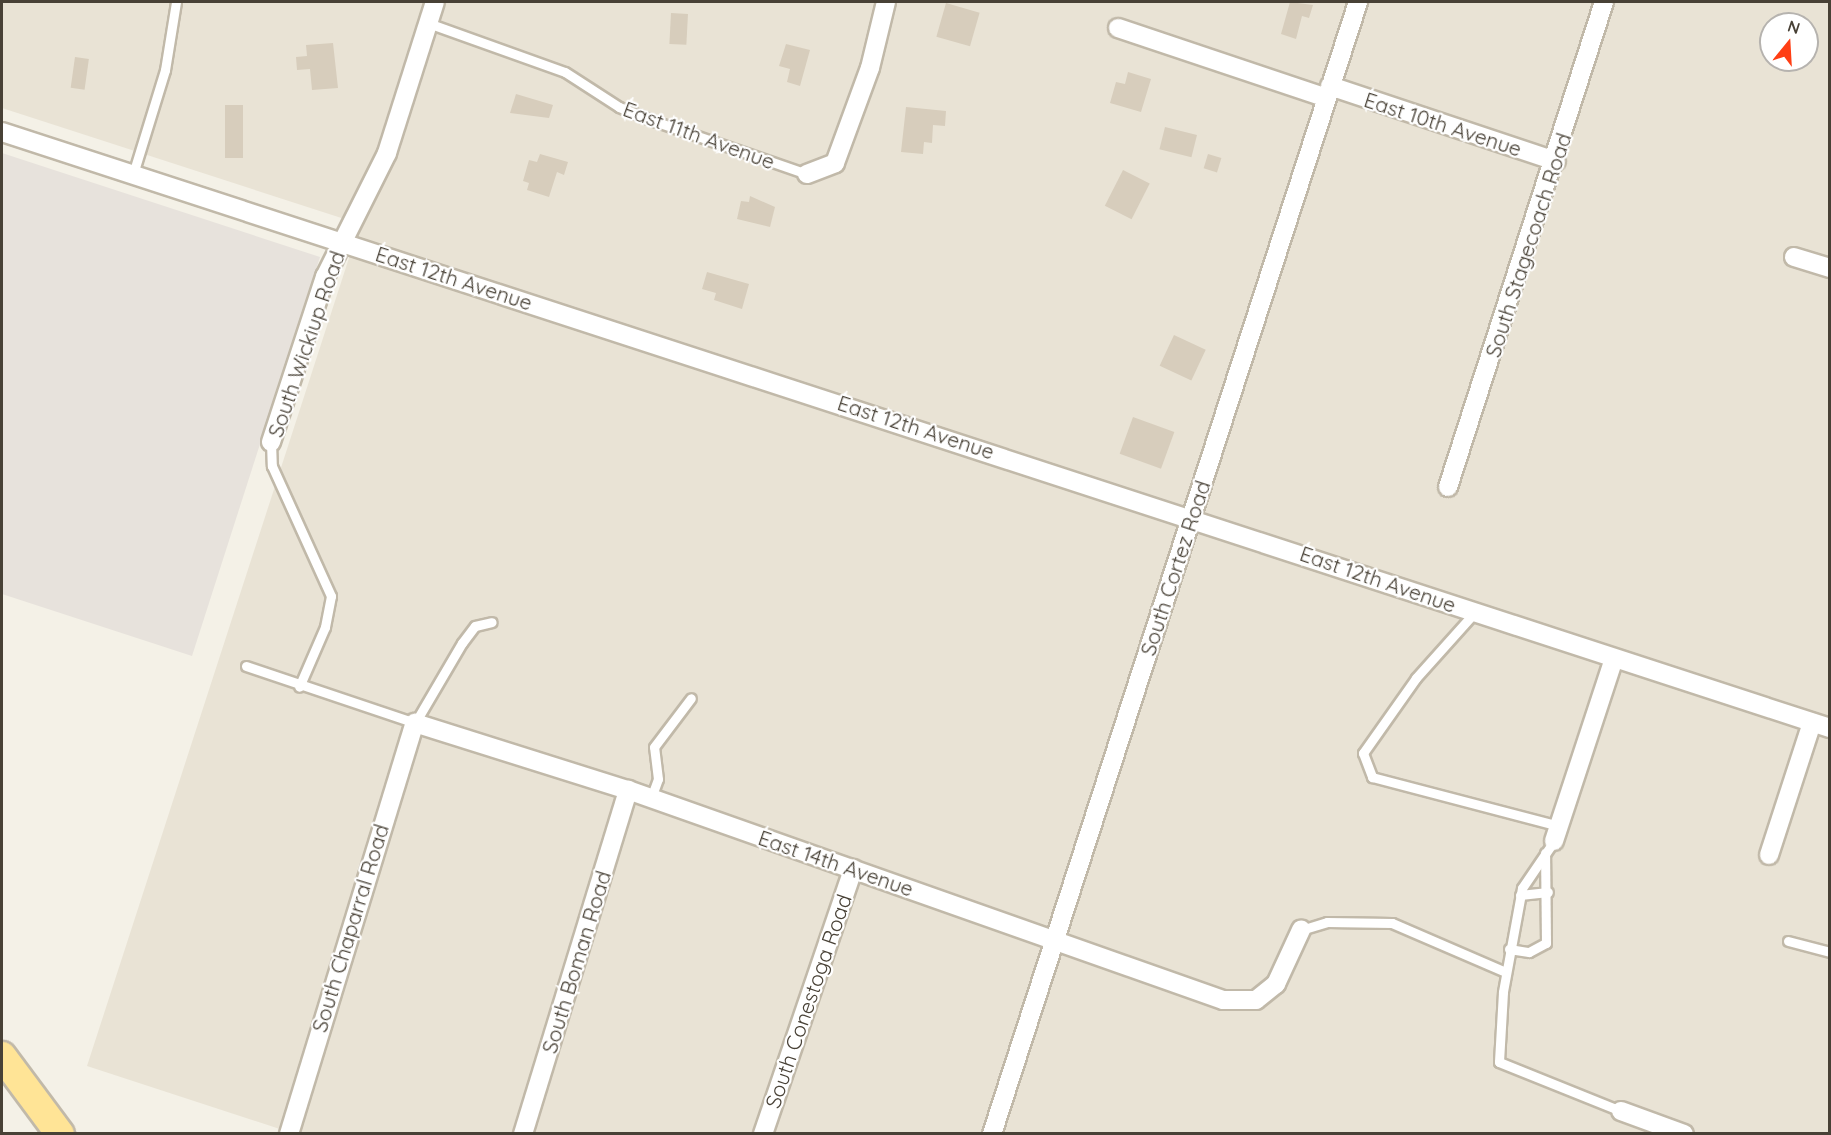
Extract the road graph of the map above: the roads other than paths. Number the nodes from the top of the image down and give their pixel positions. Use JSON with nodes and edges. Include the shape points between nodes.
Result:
{"nodes":[{"id":1,"x":176,"y":2,"type":"edge"},
{"id":2,"x":435,"y":2,"type":"edge"},
{"id":3,"x":886,"y":2,"type":"edge"},
{"id":4,"x":1358,"y":2,"type":"edge"},
{"id":5,"x":1604,"y":2,"type":"edge"},
{"id":6,"x":428,"y":23,"type":"junction"},
{"id":7,"x":1118,"y":28,"type":"dead end"},
{"id":8,"x":1329,"y":92,"type":"junction"},
{"id":9,"x":2,"y":132,"type":"edge"},
{"id":10,"x":1556,"y":161,"type":"junction"},
{"id":11,"x":133,"y":174,"type":"junction"},
{"id":12,"x":807,"y":174,"type":"joint"},
{"id":13,"x":342,"y":242,"type":"junction"},
{"id":14,"x":1794,"y":257,"type":"dead end"},
{"id":15,"x":1830,"y":268,"type":"edge"},
{"id":16,"x":271,"y":442,"type":"joint"},
{"id":17,"x":1448,"y":487,"type":"dead end"},
{"id":18,"x":1191,"y":516,"type":"junction"},
{"id":19,"x":1475,"y":612,"type":"junction"},
{"id":20,"x":492,"y":622,"type":"dead end"},
{"id":21,"x":1614,"y":659,"type":"junction"},
{"id":22,"x":246,"y":666,"type":"dead end"},
{"id":23,"x":299,"y":687,"type":"junction"},
{"id":24,"x":691,"y":698,"type":"dead end"},
{"id":25,"x":414,"y":723,"type":"junction"},
{"id":26,"x":1812,"y":723,"type":"junction"},
{"id":27,"x":1830,"y":728,"type":"edge"},
{"id":28,"x":628,"y":790,"type":"junction"},
{"id":29,"x":651,"y":798,"type":"junction"},
{"id":30,"x":1553,"y":840,"type":"junction"},
{"id":31,"x":1769,"y":855,"type":"dead end"},
{"id":32,"x":853,"y":869,"type":"junction"},
{"id":33,"x":1548,"y":892,"type":"junction"},
{"id":34,"x":1521,"y":895,"type":"junction"},
{"id":35,"x":1301,"y":930,"type":"joint"},
{"id":36,"x":1054,"y":940,"type":"junction"},
{"id":37,"x":1788,"y":941,"type":"dead end"},
{"id":38,"x":1509,"y":949,"type":"junction"},
{"id":39,"x":1830,"y":952,"type":"edge"},
{"id":40,"x":1506,"y":972,"type":"junction"},
{"id":41,"x":2,"y":1056,"type":"edge"},
{"id":42,"x":1621,"y":1111,"type":"joint"},
{"id":43,"x":60,"y":1134,"type":"edge"},
{"id":44,"x":289,"y":1134,"type":"edge"},
{"id":45,"x":523,"y":1134,"type":"edge"},
{"id":46,"x":763,"y":1134,"type":"edge"},
{"id":47,"x":992,"y":1134,"type":"edge"},
{"id":48,"x":1684,"y":1134,"type":"edge"}],
"edges":[{"from":1,"to":11,"type":"lane","via":[[165,70]]},
{"from":2,"to":6,"type":"street","name":"South Wickiup Road"},
{"from":3,"to":12,"type":"street","via":[[870,68],[835,163]]},
{"from":4,"to":8,"type":"street","name":"South Cortez Road"},
{"from":5,"to":10,"type":"street","name":"South Stagecoach Road"},
{"from":6,"to":12,"type":"lane","name":"East 11th Avenue","via":[[565,72],[619,107],[654,121]]},
{"from":6,"to":13,"type":"street","name":"South Wickiup Road","via":[[387,153]]},
{"from":7,"to":8,"type":"street","name":"East 10th Avenue"},
{"from":8,"to":10,"type":"street","name":"East 10th Avenue"},
{"from":8,"to":18,"type":"street","name":"South Cortez Road"},
{"from":9,"to":11,"type":"street","name":"East 12th Avenue"},
{"from":10,"to":17,"type":"street","name":"South Stagecoach Road"},
{"from":11,"to":13,"type":"street","name":"East 12th Avenue"},
{"from":13,"to":16,"type":"street","name":"South Wickiup Road","via":[[325,277]]},
{"from":13,"to":18,"type":"street","name":"East 12th Avenue"},
{"from":14,"to":15,"type":"street"},
{"from":16,"to":23,"type":"lane","name":"South Wickiup Road","via":[[272,466],[331,596],[325,627]]},
{"from":18,"to":19,"type":"street","name":"East 12th Avenue"},
{"from":18,"to":36,"type":"street","name":"South Cortez Road"},
{"from":19,"to":21,"type":"street","name":"East 12th Avenue"},
{"from":19,"to":30,"type":"lane","via":[[1416,678],[1363,753],[1372,777]]},
{"from":20,"to":25,"type":"lane","via":[[475,626]]},
{"from":21,"to":26,"type":"street","name":"East 12th Avenue"},
{"from":21,"to":30,"type":"street"},
{"from":22,"to":23,"type":"lane"},
{"from":23,"to":25,"type":"lane"},
{"from":24,"to":29,"type":"lane","via":[[654,747],[658,779]]},
{"from":25,"to":28,"type":"street","name":"East 14th Avenue"},
{"from":25,"to":44,"type":"street","name":"South Chaparral Road"},
{"from":26,"to":27,"type":"street","name":"East 12th Avenue"},
{"from":26,"to":31,"type":"street"},
{"from":28,"to":29,"type":"street","name":"East 14th Avenue"},
{"from":28,"to":45,"type":"street","name":"South Boman Road"},
{"from":29,"to":32,"type":"street","name":"East 14th Avenue"},
{"from":30,"to":33,"type":"lane"},
{"from":30,"to":34,"type":"lane"},
{"from":32,"to":36,"type":"street","name":"East 14th Avenue"},
{"from":32,"to":46,"type":"street","name":"South Conestoga Road"},
{"from":33,"to":34,"type":"lane"},
{"from":33,"to":38,"type":"lane","via":[[1546,943],[1529,952]]},
{"from":34,"to":38,"type":"lane"},
{"from":35,"to":36,"type":"street","name":"East 14th Avenue","via":[[1276,984],[1256,1000],[1223,1000]]},
{"from":35,"to":40,"type":"lane","via":[[1327,922],[1392,923]]},
{"from":36,"to":47,"type":"street","name":"South Cortez Road"},
{"from":37,"to":39,"type":"lane"},
{"from":38,"to":40,"type":"lane"},
{"from":40,"to":42,"type":"lane","via":[[1499,1062]]},
{"from":41,"to":43,"type":"main road"},
{"from":42,"to":48,"type":"street"}]}
